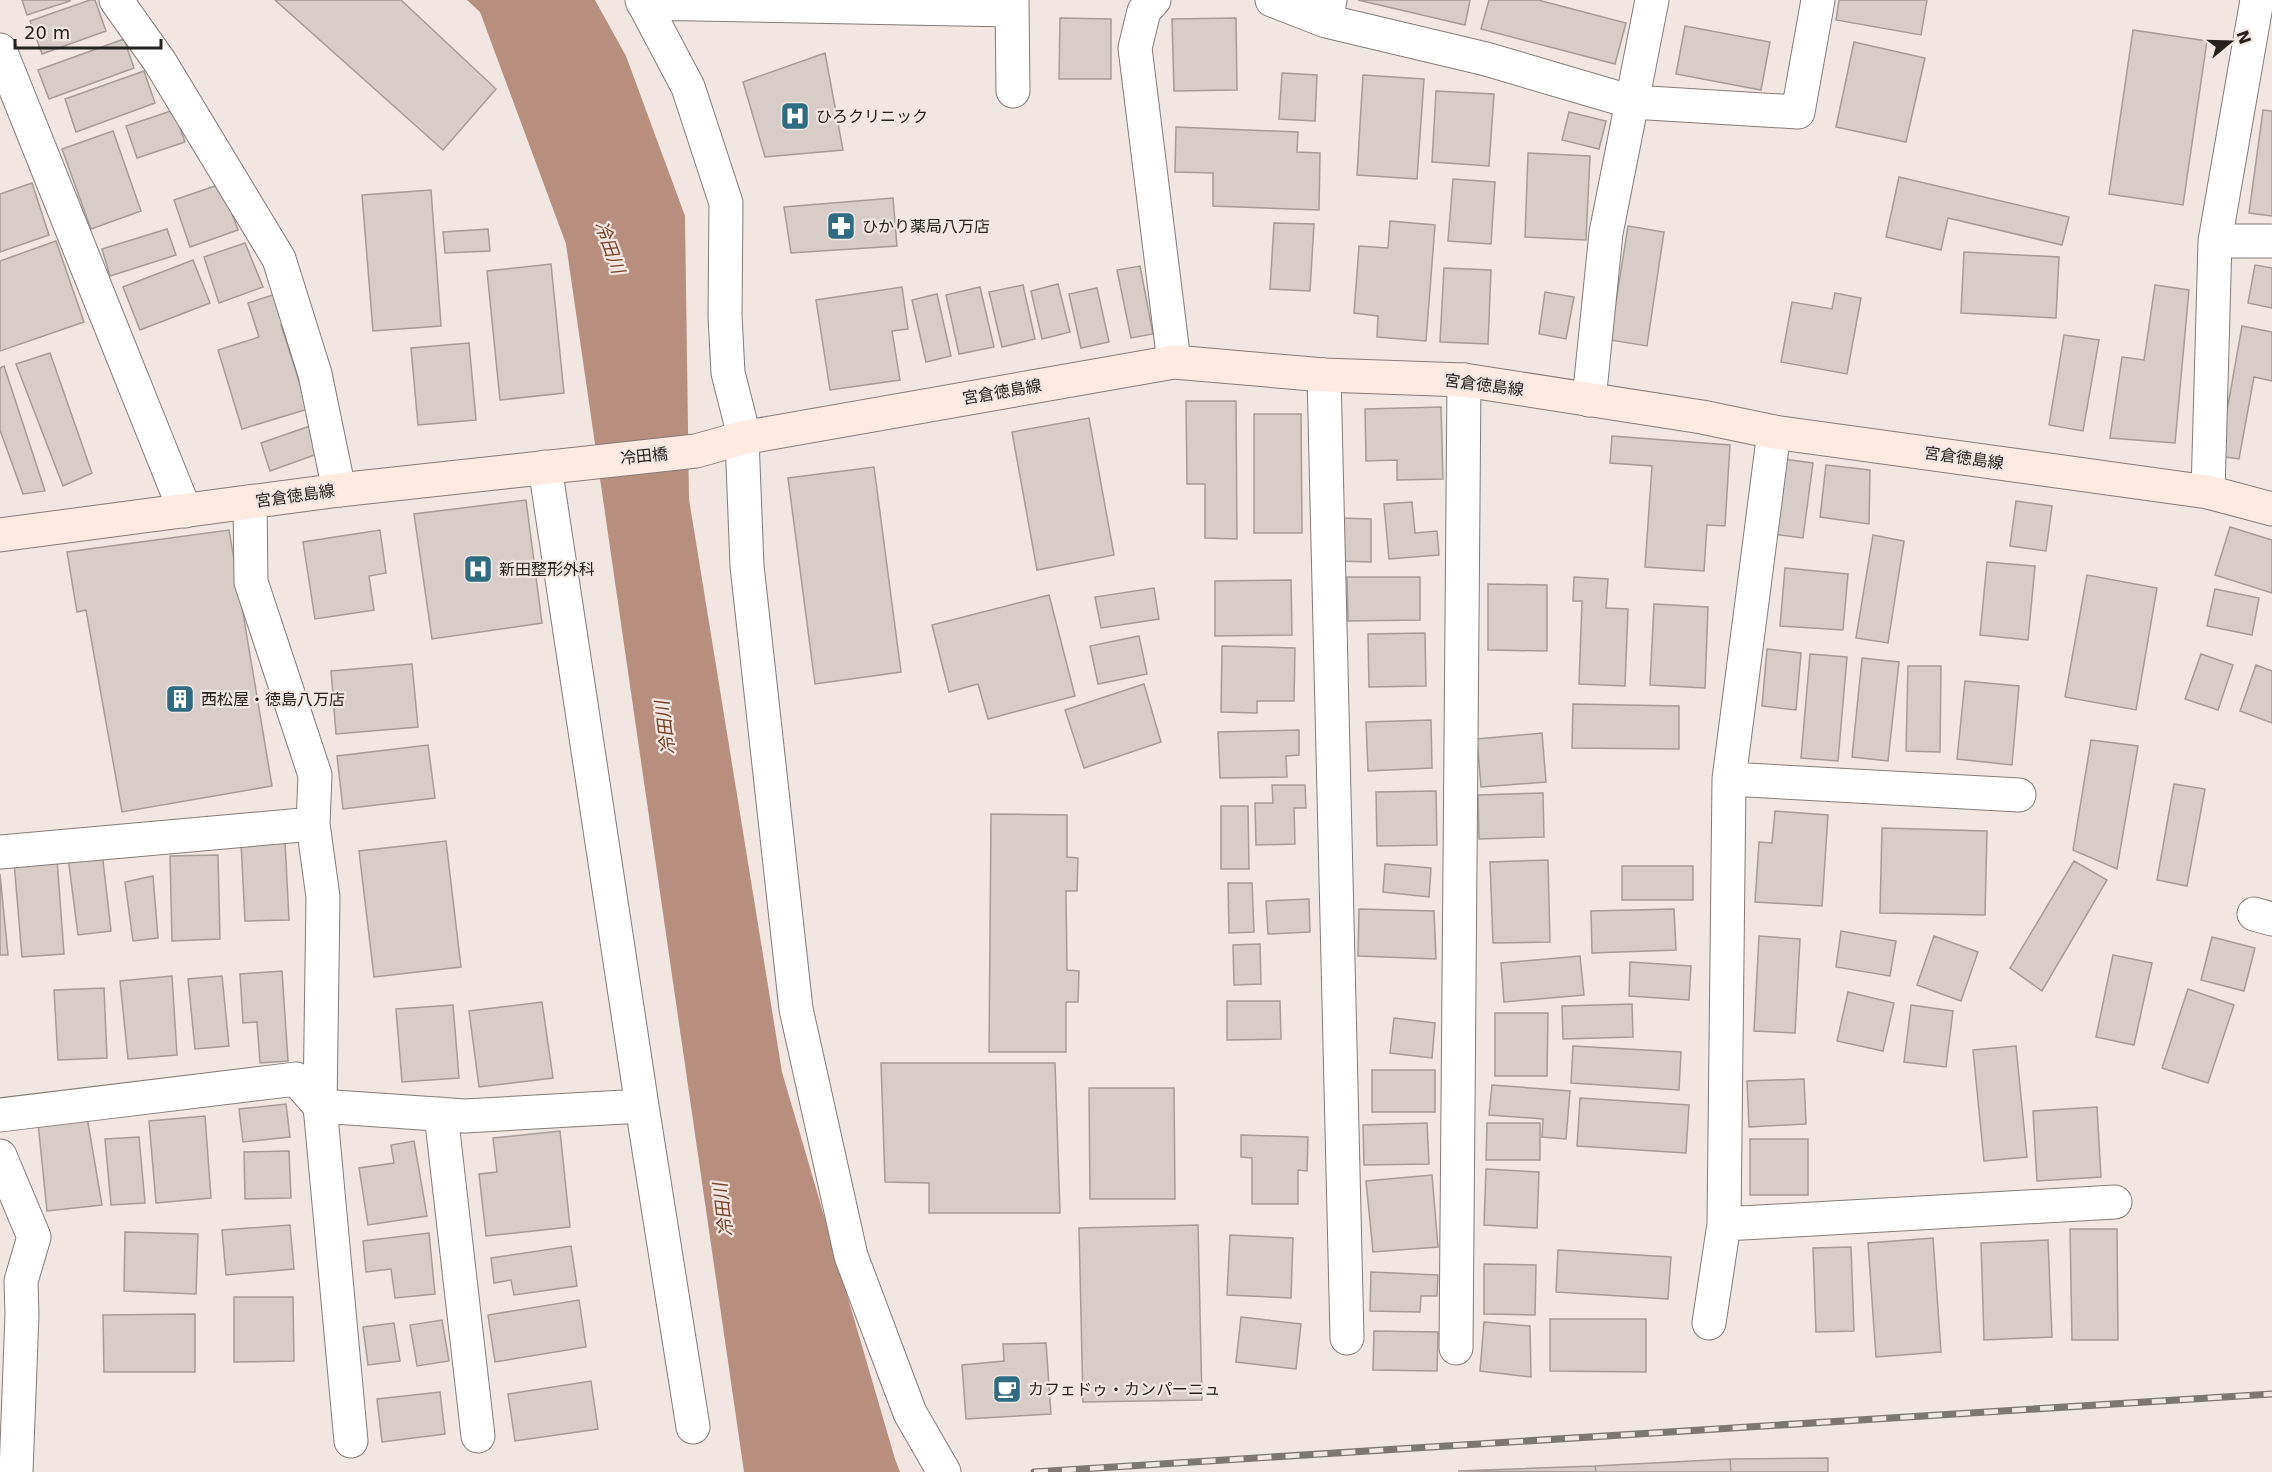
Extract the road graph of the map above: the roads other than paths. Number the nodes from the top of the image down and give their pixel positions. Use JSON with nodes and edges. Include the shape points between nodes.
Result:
{"nodes":[{"id":1,"x":116,"y":0,"type":"edge"},
{"id":2,"x":1154,"y":0,"type":"edge"},
{"id":3,"x":1272,"y":0,"type":"edge"},
{"id":4,"x":1652,"y":0,"type":"edge"},
{"id":5,"x":1818,"y":0,"type":"edge"},
{"id":6,"x":2257,"y":0,"type":"edge"},
{"id":7,"x":642,"y":2,"type":"edge"},
{"id":8,"x":1011,"y":5,"type":"edge"},
{"id":9,"x":1328,"y":10,"type":"edge"},
{"id":10,"x":0,"y":50,"type":"edge"},
{"id":11,"x":1013,"y":90,"type":"dead end"},
{"id":12,"x":1632,"y":102,"type":"junction"},
{"id":13,"x":2215,"y":241,"type":"junction"},
{"id":14,"x":2272,"y":241,"type":"edge"},
{"id":15,"x":1174,"y":362,"type":"junction"},
{"id":16,"x":1324,"y":375,"type":"junction"},
{"id":17,"x":1464,"y":380,"type":"junction"},
{"id":18,"x":1588,"y":400,"type":"junction"},
{"id":19,"x":1774,"y":432,"type":"junction"},
{"id":20,"x":742,"y":438,"type":"junction"},
{"id":21,"x":696,"y":451,"type":"joint"},
{"id":22,"x":591,"y":462,"type":"joint"},
{"id":23,"x":545,"y":467,"type":"junction"},
{"id":24,"x":339,"y":490,"type":"junction"},
{"id":25,"x":2208,"y":492,"type":"junction"},
{"id":26,"x":250,"y":502,"type":"junction"},
{"id":27,"x":2272,"y":509,"type":"edge"},
{"id":28,"x":184,"y":511,"type":"junction"},
{"id":29,"x":2,"y":530,"type":"edge"},
{"id":30,"x":1729,"y":779,"type":"junction"},
{"id":31,"x":2019,"y":795,"type":"dead end"},
{"id":32,"x":314,"y":824,"type":"junction"},
{"id":33,"x":0,"y":852,"type":"edge"},
{"id":34,"x":320,"y":1106,"type":"junction"},
{"id":35,"x":642,"y":1106,"type":"junction"},
{"id":36,"x":441,"y":1114,"type":"junction"},
{"id":37,"x":0,"y":1115,"type":"edge"},
{"id":38,"x":0,"y":1156,"type":"edge"},
{"id":39,"x":2115,"y":1202,"type":"dead end"},
{"id":40,"x":1724,"y":1224,"type":"junction"},
{"id":41,"x":10,"y":1279,"type":"edge"},
{"id":42,"x":1709,"y":1323,"type":"dead end"},
{"id":43,"x":1347,"y":1338,"type":"dead end"},
{"id":44,"x":1456,"y":1348,"type":"dead end"},
{"id":45,"x":693,"y":1427,"type":"dead end"},
{"id":46,"x":478,"y":1436,"type":"dead end"},
{"id":47,"x":351,"y":1441,"type":"dead end"},
{"id":48,"x":16,"y":1472,"type":"edge"},
{"id":49,"x":944,"y":1472,"type":"edge"}],
"edges":[{"from":1,"to":24,"type":"street","via":[[160,62],[279,259],[315,374]]},
{"from":2,"to":15,"type":"street","via":[[1144,11],[1135,48]]},
{"from":3,"to":9,"type":"street"},
{"from":4,"to":12,"type":"street"},
{"from":5,"to":12,"type":"street","via":[[1798,112]]},
{"from":6,"to":13,"type":"street"},
{"from":7,"to":8,"type":"street"},
{"from":7,"to":20,"type":"street","via":[[688,87],[726,203],[728,373]]},
{"from":8,"to":11,"type":"street"},
{"from":9,"to":12,"type":"street"},
{"from":10,"to":28,"type":"street"},
{"from":12,"to":18,"type":"street","via":[[1606,233]]},
{"from":13,"to":14,"type":"street"},
{"from":13,"to":25,"type":"street"},
{"from":15,"to":16,"type":"main road","name":"宮倉徳島線"},
{"from":15,"to":20,"type":"main road","name":"宮倉徳島線"},
{"from":16,"to":17,"type":"main road","name":"宮倉徳島線"},
{"from":16,"to":43,"type":"street"},
{"from":17,"to":18,"type":"main road","name":"宮倉徳島線"},
{"from":17,"to":44,"type":"street"},
{"from":18,"to":19,"type":"main road","name":"宮倉徳島線"},
{"from":19,"to":25,"type":"main road","name":"宮倉徳島線"},
{"from":19,"to":30,"type":"street"},
{"from":20,"to":21,"type":"main road","name":"宮倉徳島線"},
{"from":20,"to":49,"type":"street","via":[[747,566],[796,1009],[851,1256],[910,1413]]},
{"from":21,"to":22,"type":"main road","name":"冷田橋"},
{"from":22,"to":23,"type":"main road","name":"宮倉徳島線"},
{"from":23,"to":24,"type":"main road","name":"宮倉徳島線"},
{"from":23,"to":35,"type":"street"},
{"from":24,"to":26,"type":"main road","name":"宮倉徳島線"},
{"from":25,"to":27,"type":"main road","name":"宮倉徳島線"},
{"from":26,"to":28,"type":"main road","name":"宮倉徳島線"},
{"from":26,"to":32,"type":"street","via":[[251,582],[315,775]]},
{"from":28,"to":29,"type":"main road","name":"宮倉徳島線"},
{"from":30,"to":31,"type":"street"},
{"from":30,"to":40,"type":"street"},
{"from":32,"to":33,"type":"street"},
{"from":32,"to":34,"type":"street","via":[[323,897]]},
{"from":34,"to":36,"type":"street"},
{"from":34,"to":37,"type":"street","via":[[296,1079]]},
{"from":34,"to":47,"type":"street"},
{"from":35,"to":36,"type":"street"},
{"from":35,"to":45,"type":"street"},
{"from":36,"to":46,"type":"street"},
{"from":38,"to":41,"type":"street","via":[[34,1237]]},
{"from":39,"to":40,"type":"street"},
{"from":40,"to":42,"type":"street"},
{"from":41,"to":48,"type":"street","via":[[22,1314]]}]}
